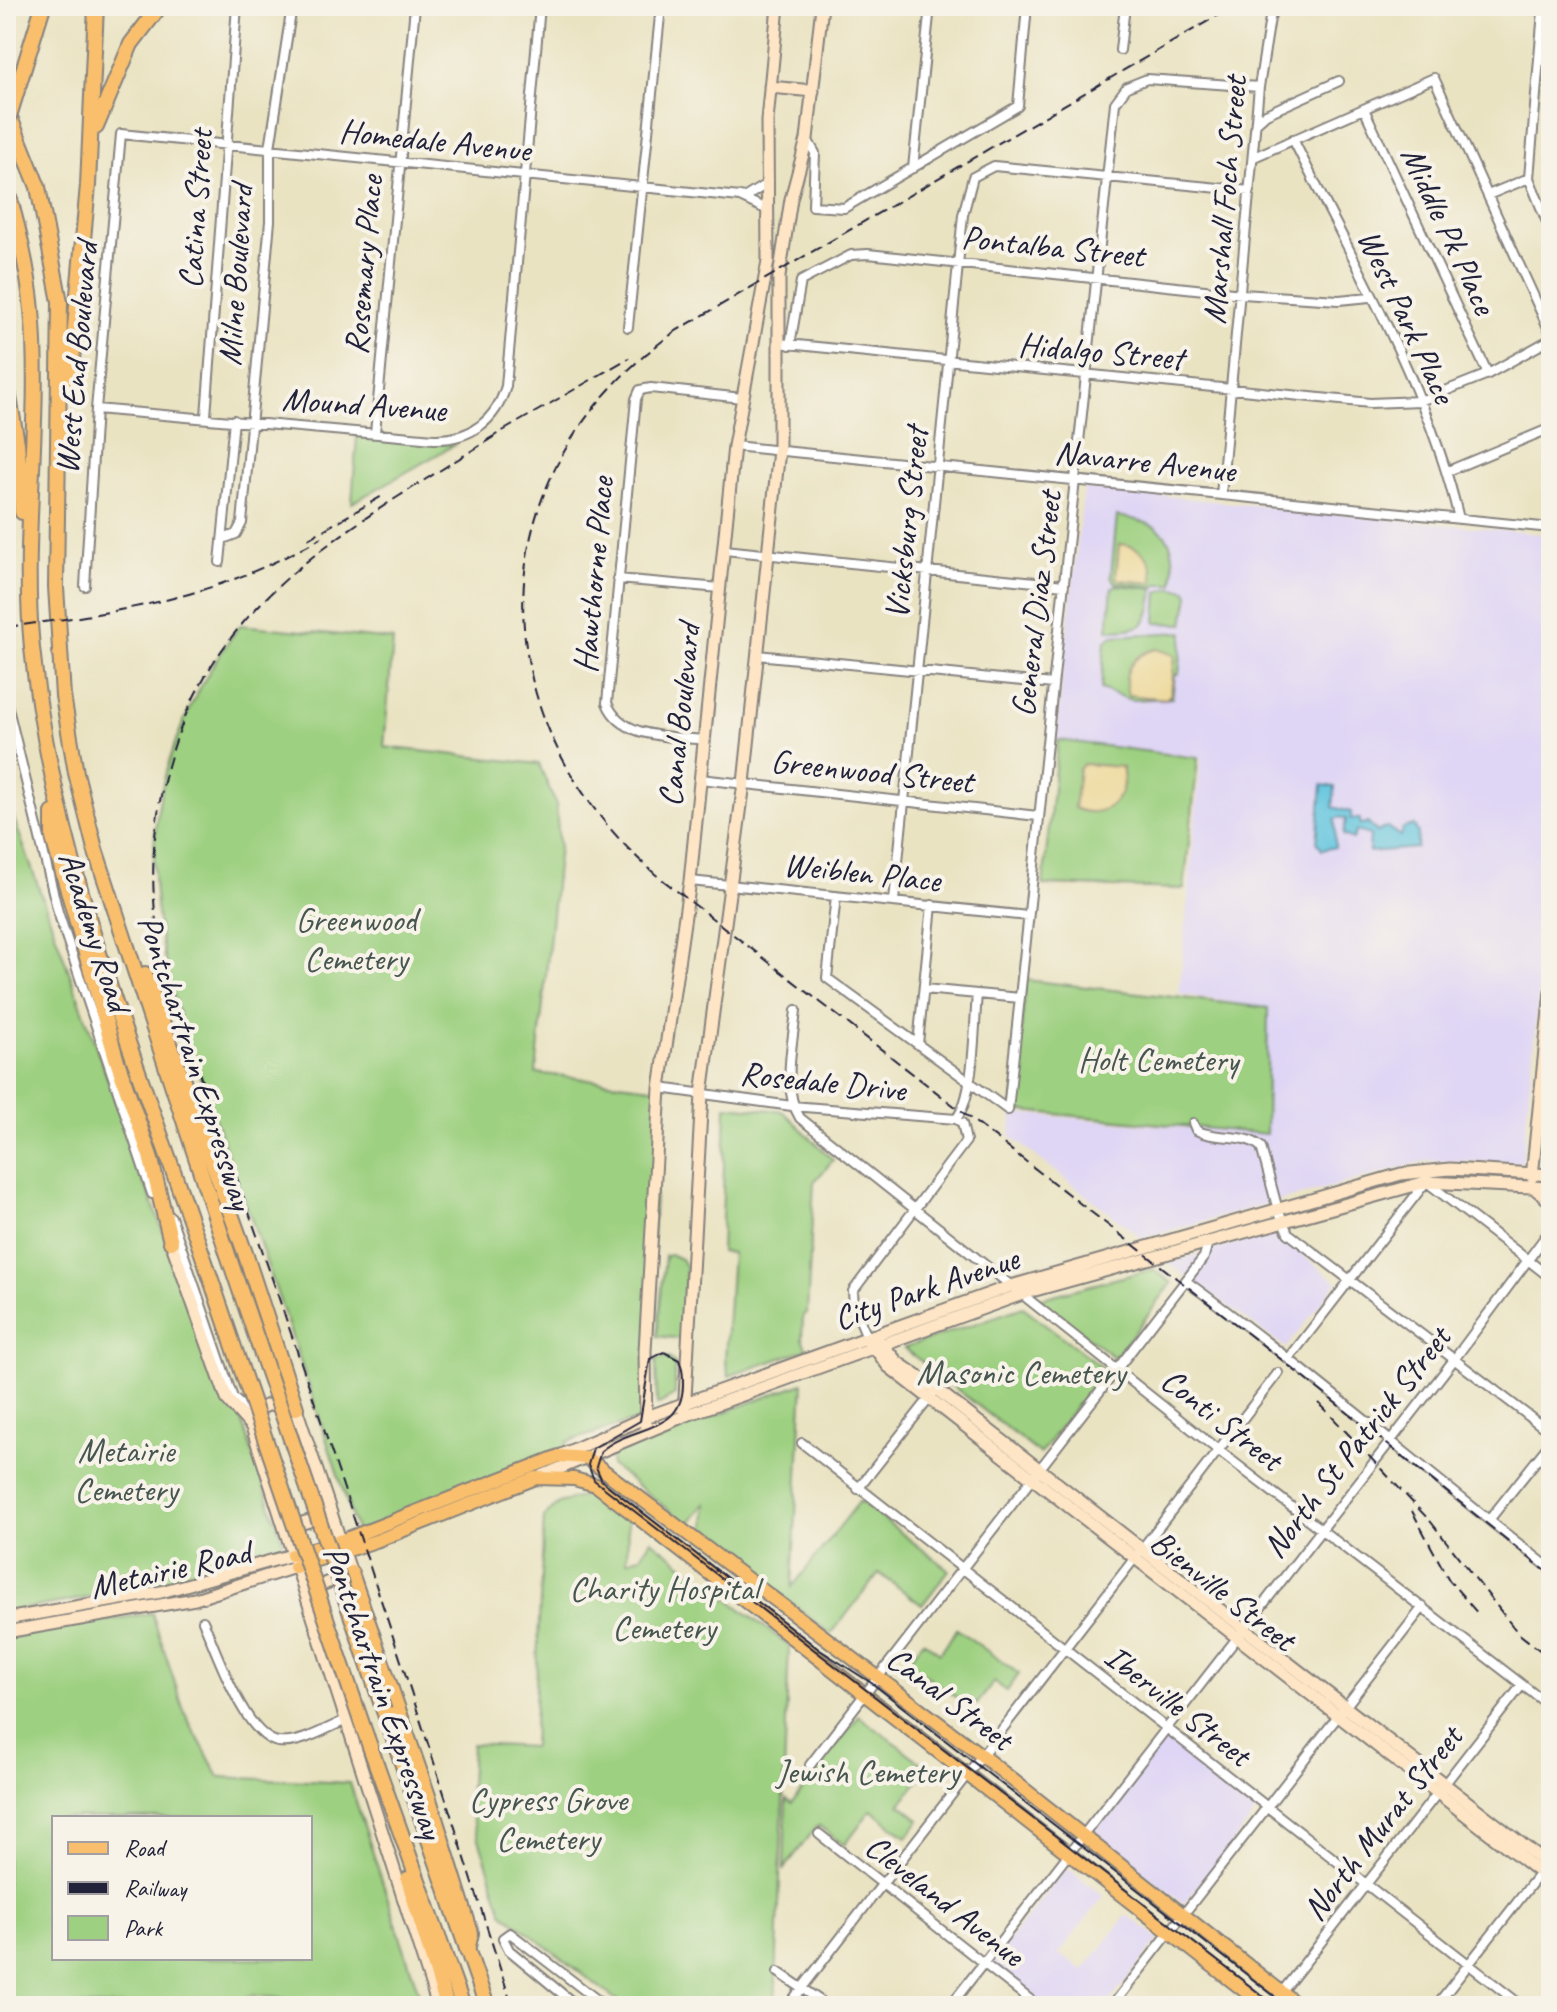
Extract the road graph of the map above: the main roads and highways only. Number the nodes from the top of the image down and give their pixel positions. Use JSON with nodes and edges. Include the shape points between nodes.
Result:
{"nodes":[{"id":1,"x":43,"y":6,"type":"edge"},
{"id":2,"x":96,"y":6,"type":"edge"},
{"id":3,"x":160,"y":6,"type":"edge"},
{"id":4,"x":778,"y":6,"type":"edge"},
{"id":5,"x":822,"y":6,"type":"edge"},
{"id":6,"x":770,"y":87,"type":"junction"},
{"id":7,"x":813,"y":91,"type":"junction"},
{"id":8,"x":6,"y":109,"type":"edge"},
{"id":9,"x":6,"y":126,"type":"edge"},
{"id":10,"x":91,"y":146,"type":"junction"},
{"id":11,"x":6,"y":186,"type":"edge"},
{"id":12,"x":6,"y":380,"type":"edge"},
{"id":13,"x":57,"y":534,"type":"junction"},
{"id":14,"x":29,"y":564,"type":"junction"},
{"id":15,"x":53,"y":792,"type":"junction"},
{"id":16,"x":95,"y":849,"type":"junction"},
{"id":17,"x":1551,"y":991,"type":"edge"},
{"id":18,"x":1551,"y":1175,"type":"edge"},
{"id":19,"x":1541,"y":1184,"type":"edge"},
{"id":20,"x":1551,"y":1202,"type":"edge"},
{"id":21,"x":1280,"y":1216,"type":"junction"},
{"id":22,"x":171,"y":1242,"type":"joint"},
{"id":23,"x":880,"y":1341,"type":"junction"},
{"id":24,"x":933,"y":1393,"type":"junction"},
{"id":25,"x":687,"y":1402,"type":"junction"},
{"id":26,"x":296,"y":1408,"type":"junction"},
{"id":27,"x":251,"y":1414,"type":"junction"},
{"id":28,"x":684,"y":1416,"type":"junction"},
{"id":29,"x":645,"y":1424,"type":"junction"},
{"id":30,"x":596,"y":1439,"type":"junction"},
{"id":31,"x":610,"y":1447,"type":"junction"},
{"id":32,"x":559,"y":1456,"type":"junction"},
{"id":33,"x":584,"y":1458,"type":"junction"},
{"id":34,"x":610,"y":1472,"type":"junction"},
{"id":35,"x":536,"y":1478,"type":"junction"},
{"id":36,"x":596,"y":1485,"type":"junction"},
{"id":37,"x":331,"y":1514,"type":"junction"},
{"id":38,"x":284,"y":1529,"type":"junction"},
{"id":39,"x":690,"y":1535,"type":"junction"},
{"id":40,"x":342,"y":1545,"type":"junction"},
{"id":41,"x":678,"y":1550,"type":"junction"},
{"id":42,"x":294,"y":1561,"type":"junction"},
{"id":43,"x":351,"y":1573,"type":"junction"},
{"id":44,"x":303,"y":1592,"type":"junction"},
{"id":45,"x":6,"y":1619,"type":"edge"},
{"id":46,"x":6,"y":1632,"type":"edge"},
{"id":47,"x":1010,"y":1779,"type":"junction"},
{"id":48,"x":995,"y":1798,"type":"junction"},
{"id":49,"x":397,"y":1821,"type":"junction"},
{"id":50,"x":1547,"y":1866,"type":"edge"},
{"id":51,"x":1551,"y":1881,"type":"edge"},
{"id":52,"x":467,"y":1951,"type":"junction"},
{"id":53,"x":1235,"y":1955,"type":"junction"},
{"id":54,"x":1221,"y":1973,"type":"junction"},
{"id":55,"x":438,"y":2006,"type":"edge"},
{"id":56,"x":447,"y":2006,"type":"edge"},
{"id":57,"x":463,"y":2006,"type":"edge"},
{"id":58,"x":487,"y":2006,"type":"edge"},
{"id":59,"x":1264,"y":2006,"type":"edge"},
{"id":60,"x":1299,"y":2006,"type":"edge"}],
"edges":[{"from":1,"to":9,"type":"highway","bridge":true},
{"from":2,"to":10,"type":"highway"},
{"from":3,"to":10,"type":"highway","via":[[115,75]]},
{"from":4,"to":6,"type":"main road","name":"Canal Boulevard"},
{"from":5,"to":7,"type":"main road","name":"Canal Boulevard"},
{"from":6,"to":7,"type":"main road"},
{"from":6,"to":29,"type":"main road","name":"Canal Boulevard","via":[[771,231],[734,446],[690,881],[660,1088]]},
{"from":7,"to":25,"type":"main road","name":"Canal Boulevard","via":[[784,238],[777,309],[784,344],[779,450],[744,783],[702,1094]]},
{"from":8,"to":13,"type":"highway","name":"Pontchartrain Expressway","via":[[38,187],[59,290]]},
{"from":10,"to":13,"type":"highway"},
{"from":11,"to":14,"type":"highway","name":"Pontchartrain Expressway","via":[[32,308]]},
{"from":12,"to":14,"type":"highway"},
{"from":13,"to":16,"type":"highway","name":"Pontchartrain Expressway","via":[[63,696]]},
{"from":14,"to":15,"type":"highway","name":"Pontchartrain Expressway","via":[[32,646]]},
{"from":15,"to":22,"type":"highway","via":[[53,838]]},
{"from":15,"to":49,"type":"highway","name":"Pontchartrain Expressway","bridge":true,"via":[[205,1262]]},
{"from":16,"to":26,"type":"highway","via":[[187,1088]]},
{"from":16,"to":52,"type":"highway","name":"Pontchartrain Expressway","bridge":true},
{"from":17,"to":19,"type":"main road"},
{"from":18,"to":19,"type":"main road","name":"City Park Avenue"},
{"from":19,"to":20,"type":"main road"},
{"from":19,"to":21,"type":"main road","name":"City Park Avenue","via":[[1424,1176]]},
{"from":21,"to":23,"type":"main road","name":"City Park Avenue"},
{"from":21,"to":23,"type":"main road","name":"City Park Avenue","via":[[1011,1286]]},
{"from":22,"to":27,"type":"main road","via":[[227,1399]]},
{"from":23,"to":24,"type":"main road","name":"Bienville Street"},
{"from":23,"to":24,"type":"main road","name":"Bienville Street","via":[[888,1366]]},
{"from":23,"to":25,"type":"main road","name":"City Park Avenue"},
{"from":23,"to":28,"type":"main road","name":"City Park Avenue"},
{"from":24,"to":50,"type":"main road","name":"Bienville Street"},
{"from":25,"to":28,"type":"main road","name":"Canal Boulevard"},
{"from":25,"to":29,"type":"main road","name":"City Park Avenue"},
{"from":26,"to":27,"type":"main road","via":[[283,1399]]},
{"from":26,"to":37,"type":"main road"},
{"from":27,"to":38,"type":"main road"},
{"from":28,"to":29,"type":"main road","name":"City Park Avenue"},
{"from":29,"to":30,"type":"main road","name":"City Park Avenue"},
{"from":29,"to":31,"type":"main road","name":"City Park Avenue"},
{"from":30,"to":32,"type":"main road","name":"City Park Avenue"},
{"from":30,"to":33,"type":"main road"},
{"from":31,"to":33,"type":"main road","name":"City Park Avenue"},
{"from":31,"to":34,"type":"main road","via":[[605,1462]]},
{"from":32,"to":33,"type":"main road","name":"Canal Street"},
{"from":32,"to":40,"type":"main road","name":"City Park Avenue"},
{"from":33,"to":34,"type":"main road","name":"Canal Street"},
{"from":33,"to":35,"type":"main road","name":"City Park Avenue"},
{"from":33,"to":36,"type":"main road"},
{"from":34,"to":39,"type":"main road","name":"Canal Street"},
{"from":35,"to":36,"type":"main road","name":"Canal Street"},
{"from":35,"to":40,"type":"main road","name":"City Park Avenue","via":[[376,1541]]},
{"from":36,"to":41,"type":"main road","name":"Canal Street"},
{"from":37,"to":38,"type":"main road"},
{"from":37,"to":40,"type":"main road"},
{"from":38,"to":42,"type":"main road"},
{"from":39,"to":41,"type":"main road"},
{"from":39,"to":47,"type":"main road","name":"Canal Street"},
{"from":40,"to":42,"type":"main road","name":"Metairie Road"},
{"from":40,"to":43,"type":"main road"},
{"from":41,"to":48,"type":"main road","name":"Canal Street"},
{"from":42,"to":44,"type":"main road"},
{"from":42,"to":45,"type":"main road","name":"Metairie Road","via":[[161,1592]]},
{"from":42,"to":46,"type":"main road","name":"Metairie Road","via":[[195,1599]]},
{"from":43,"to":44,"type":"main road"},
{"from":43,"to":52,"type":"highway","via":[[471,1933]]},
{"from":44,"to":55,"type":"main road"},
{"from":47,"to":48,"type":"main road"},
{"from":47,"to":53,"type":"main road","name":"Canal Street"},
{"from":48,"to":54,"type":"main road","name":"Canal Street"},
{"from":49,"to":56,"type":"highway","via":[[394,1834]]},
{"from":49,"to":57,"type":"highway","name":"Pontchartrain Expressway"},
{"from":50,"to":51,"type":"main road","name":"Bienville Street"},
{"from":52,"to":58,"type":"highway","name":"Pontchartrain Expressway"},
{"from":53,"to":54,"type":"main road"},
{"from":53,"to":60,"type":"main road","name":"Canal Street"},
{"from":54,"to":59,"type":"main road","name":"Canal Street"}]}
